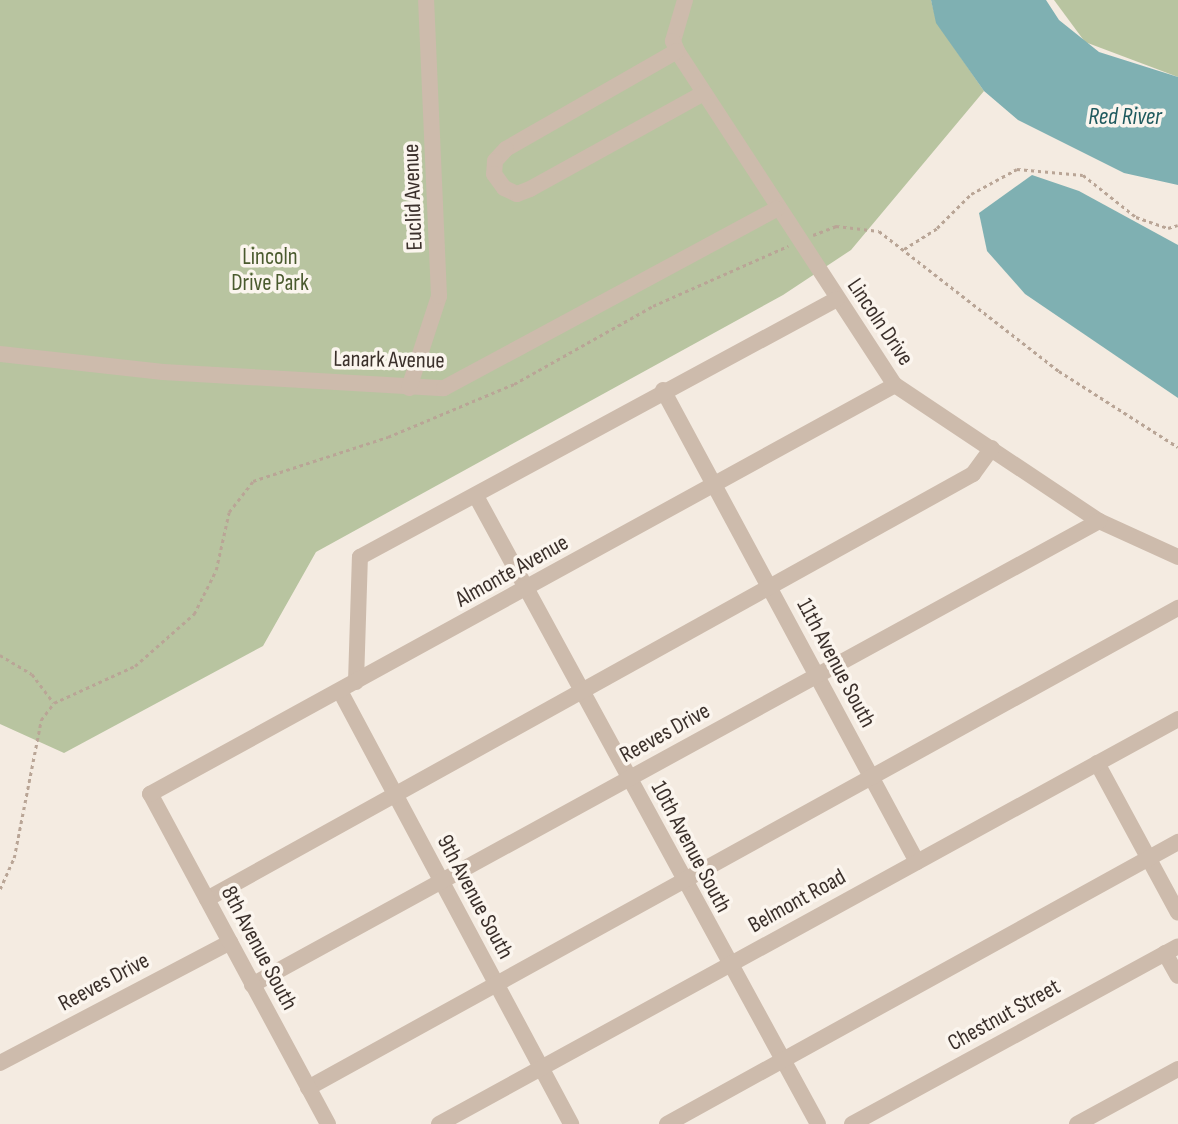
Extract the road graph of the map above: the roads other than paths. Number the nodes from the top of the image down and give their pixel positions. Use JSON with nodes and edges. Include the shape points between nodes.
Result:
{"nodes":[{"id":1,"x":426,"y":0,"type":"edge"},
{"id":2,"x":685,"y":0,"type":"edge"},
{"id":3,"x":677,"y":51,"type":"junction"},
{"id":4,"x":704,"y":93,"type":"junction"},
{"id":5,"x":777,"y":209,"type":"junction"},
{"id":6,"x":837,"y":299,"type":"junction"},
{"id":7,"x":0,"y":354,"type":"edge"},
{"id":8,"x":895,"y":385,"type":"junction"},
{"id":9,"x":409,"y":388,"type":"junction"},
{"id":10,"x":663,"y":390,"type":"junction"},
{"id":11,"x":992,"y":448,"type":"junction"},
{"id":12,"x":715,"y":485,"type":"junction"},
{"id":13,"x":476,"y":496,"type":"junction"},
{"id":14,"x":1099,"y":521,"type":"junction"},
{"id":15,"x":1178,"y":556,"type":"edge"},
{"id":16,"x":769,"y":585,"type":"junction"},
{"id":17,"x":527,"y":589,"type":"junction"},
{"id":18,"x":1178,"y":608,"type":"edge"},
{"id":19,"x":817,"y":675,"type":"junction"},
{"id":20,"x":356,"y":682,"type":"junction"},
{"id":21,"x":340,"y":691,"type":"junction"},
{"id":22,"x":581,"y":691,"type":"junction"},
{"id":23,"x":1178,"y":719,"type":"edge"},
{"id":24,"x":1097,"y":764,"type":"junction"},
{"id":25,"x":871,"y":776,"type":"junction"},
{"id":26,"x":628,"y":779,"type":"junction"},
{"id":27,"x":150,"y":794,"type":"joint"},
{"id":28,"x":395,"y":795,"type":"junction"},
{"id":29,"x":1178,"y":842,"type":"edge"},
{"id":30,"x":1149,"y":859,"type":"junction"},
{"id":31,"x":917,"y":862,"type":"junction"},
{"id":32,"x":682,"y":879,"type":"junction"},
{"id":33,"x":441,"y":882,"type":"junction"},
{"id":34,"x":207,"y":900,"type":"junction"},
{"id":35,"x":1178,"y":913,"type":"edge"},
{"id":36,"x":230,"y":942,"type":"junction"},
{"id":37,"x":1172,"y":950,"type":"edge"},
{"id":38,"x":729,"y":965,"type":"junction"},
{"id":39,"x":1178,"y":976,"type":"edge"},
{"id":40,"x":252,"y":985,"type":"junction"},
{"id":41,"x":497,"y":986,"type":"junction"},
{"id":42,"x":782,"y":1060,"type":"junction"},
{"id":43,"x":0,"y":1063,"type":"edge"},
{"id":44,"x":541,"y":1069,"type":"junction"},
{"id":45,"x":1178,"y":1069,"type":"edge"},
{"id":46,"x":308,"y":1088,"type":"junction"},
{"id":47,"x":328,"y":1124,"type":"edge"},
{"id":48,"x":439,"y":1124,"type":"edge"},
{"id":49,"x":571,"y":1124,"type":"edge"},
{"id":50,"x":667,"y":1124,"type":"edge"},
{"id":51,"x":818,"y":1124,"type":"edge"},
{"id":52,"x":852,"y":1124,"type":"edge"},
{"id":53,"x":1077,"y":1124,"type":"edge"}],
"edges":[{"from":1,"to":9,"type":"street","name":"Euclid Avenue","via":[[439,296]]},
{"from":2,"to":3,"type":"street","via":[[673,41]]},
{"from":3,"to":4,"type":"street","name":"Lincoln Drive"},
{"from":3,"to":4,"type":"street","via":[[506,149],[495,161],[494,174],[504,188],[517,194],[530,189]]},
{"from":4,"to":5,"type":"street","name":"Lincoln Drive"},
{"from":5,"to":6,"type":"street","name":"Lincoln Drive"},
{"from":5,"to":9,"type":"street","name":"Lanark Avenue","via":[[477,375],[444,388]]},
{"from":6,"to":8,"type":"street","name":"Lincoln Drive"},
{"from":6,"to":10,"type":"street"},
{"from":7,"to":9,"type":"street","name":"Lanark Avenue","via":[[163,372]]},
{"from":8,"to":11,"type":"street","name":"Lincoln Drive"},
{"from":8,"to":12,"type":"street","name":"Almonte Avenue"},
{"from":10,"to":12,"type":"street","name":"11th Avenue South"},
{"from":10,"to":13,"type":"street"},
{"from":11,"to":14,"type":"street","name":"Lincoln Drive"},
{"from":11,"to":16,"type":"street","via":[[973,474]]},
{"from":12,"to":16,"type":"street","name":"11th Avenue South"},
{"from":12,"to":17,"type":"street","name":"Almonte Avenue"},
{"from":13,"to":17,"type":"street","name":"10th Avenue South"},
{"from":13,"to":20,"type":"street","via":[[360,557]]},
{"from":14,"to":15,"type":"street","name":"Lincoln Drive"},
{"from":14,"to":19,"type":"street","name":"Reeves Drive"},
{"from":16,"to":19,"type":"street","name":"11th Avenue South"},
{"from":16,"to":22,"type":"street"},
{"from":17,"to":20,"type":"street","name":"Almonte Avenue"},
{"from":17,"to":22,"type":"street","name":"10th Avenue South"},
{"from":18,"to":25,"type":"street"},
{"from":19,"to":25,"type":"street","name":"11th Avenue South"},
{"from":19,"to":26,"type":"street","name":"Reeves Drive"},
{"from":20,"to":21,"type":"street","name":"Almonte Avenue"},
{"from":21,"to":27,"type":"street","name":"Almonte Avenue"},
{"from":21,"to":28,"type":"street","name":"9th Avenue South"},
{"from":22,"to":26,"type":"street","name":"10th Avenue South"},
{"from":22,"to":28,"type":"street"},
{"from":23,"to":24,"type":"street","name":"Belmont Road"},
{"from":24,"to":30,"type":"street"},
{"from":24,"to":31,"type":"street","name":"Belmont Road"},
{"from":25,"to":31,"type":"street","name":"11th Avenue South"},
{"from":25,"to":32,"type":"street"},
{"from":26,"to":32,"type":"street","name":"10th Avenue South"},
{"from":26,"to":33,"type":"street","name":"Reeves Drive"},
{"from":27,"to":34,"type":"street","name":"8th Avenue South"},
{"from":28,"to":33,"type":"street","name":"9th Avenue South"},
{"from":28,"to":34,"type":"street"},
{"from":29,"to":30,"type":"street"},
{"from":30,"to":35,"type":"street"},
{"from":30,"to":42,"type":"street"},
{"from":31,"to":38,"type":"street","name":"Belmont Road"},
{"from":32,"to":38,"type":"street","name":"10th Avenue South"},
{"from":32,"to":41,"type":"street"},
{"from":33,"to":40,"type":"street","name":"Reeves Drive"},
{"from":33,"to":41,"type":"street","name":"9th Avenue South"},
{"from":34,"to":36,"type":"street","name":"8th Avenue South"},
{"from":36,"to":40,"type":"street","name":"8th Avenue South"},
{"from":36,"to":43,"type":"street","name":"Reeves Drive"},
{"from":37,"to":39,"type":"street"},
{"from":37,"to":52,"type":"street","name":"Chestnut Street"},
{"from":38,"to":42,"type":"street","name":"10th Avenue South"},
{"from":38,"to":44,"type":"street","name":"Belmont Road"},
{"from":40,"to":46,"type":"street","name":"8th Avenue South"},
{"from":41,"to":44,"type":"street","name":"9th Avenue South"},
{"from":41,"to":46,"type":"street"},
{"from":42,"to":50,"type":"street"},
{"from":42,"to":51,"type":"street","name":"10th Avenue South"},
{"from":44,"to":48,"type":"street","name":"Belmont Road"},
{"from":44,"to":49,"type":"street","name":"9th Avenue South"},
{"from":45,"to":53,"type":"street"},
{"from":46,"to":47,"type":"street","name":"8th Avenue South"}]}
